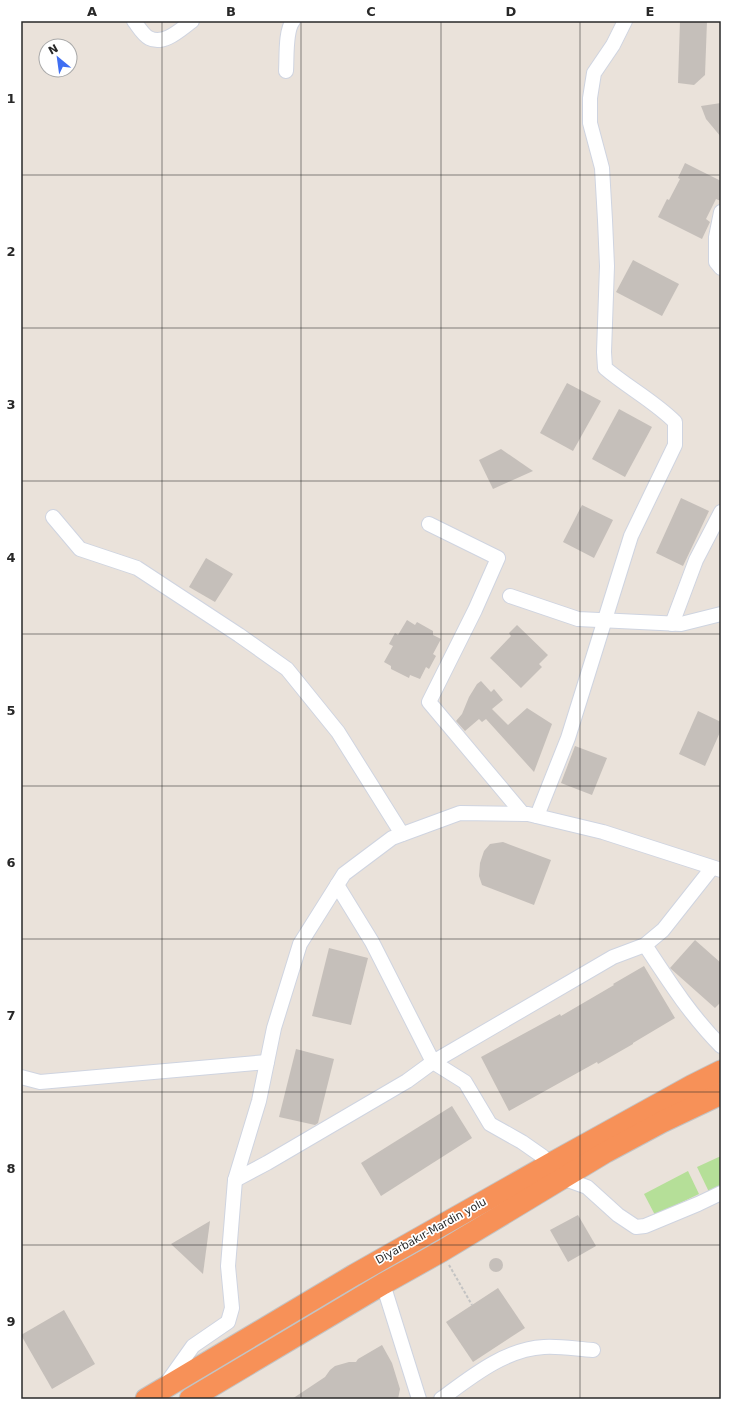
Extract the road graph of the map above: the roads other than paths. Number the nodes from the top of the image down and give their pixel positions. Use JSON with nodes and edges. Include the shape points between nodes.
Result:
{"nodes":[{"id":1,"x":134,"y":21,"type":"edge"},
{"id":2,"x":192,"y":21,"type":"edge"},
{"id":3,"x":293,"y":21,"type":"edge"},
{"id":4,"x":625,"y":21,"type":"edge"},
{"id":5,"x":286,"y":71,"type":"dead end"},
{"id":6,"x":721,"y":212,"type":"edge"},
{"id":7,"x":721,"y":268,"type":"edge"},
{"id":8,"x":721,"y":512,"type":"edge"},
{"id":9,"x":53,"y":517,"type":"dead end"},
{"id":10,"x":429,"y":524,"type":"dead end"},
{"id":11,"x":510,"y":596,"type":"dead end"},
{"id":12,"x":721,"y":614,"type":"edge"},
{"id":13,"x":605,"y":620,"type":"junction"},
{"id":14,"x":672,"y":624,"type":"junction"},
{"id":15,"x":523,"y":814,"type":"junction"},
{"id":16,"x":537,"y":816,"type":"junction"},
{"id":17,"x":402,"y":834,"type":"junction"},
{"id":18,"x":716,"y":869,"type":"edge"},
{"id":19,"x":337,"y":885,"type":"junction"},
{"id":20,"x":645,"y":945,"type":"junction"},
{"id":21,"x":721,"y":1046,"type":"edge"},
{"id":22,"x":267,"y":1062,"type":"junction"},
{"id":23,"x":433,"y":1062,"type":"junction"},
{"id":24,"x":721,"y":1071,"type":"edge"},
{"id":25,"x":21,"y":1077,"type":"edge"},
{"id":26,"x":721,"y":1094,"type":"edge"},
{"id":27,"x":556,"y":1171,"type":"junction"},
{"id":28,"x":235,"y":1180,"type":"junction"},
{"id":29,"x":721,"y":1193,"type":"edge"},
{"id":30,"x":383,"y":1284,"type":"junction"},
{"id":31,"x":593,"y":1350,"type":"dead end"},
{"id":32,"x":154,"y":1395,"type":"edge"},
{"id":33,"x":446,"y":1398,"type":"edge"},
{"id":34,"x":192,"y":1399,"type":"edge"},
{"id":35,"x":419,"y":1399,"type":"edge"}],
"edges":[{"from":1,"to":2,"type":"street","via":[[148,38],[158,40],[171,37]]},
{"from":3,"to":5,"type":"street","via":[[288,38]]},
{"from":4,"to":13,"type":"street","via":[[594,73],[590,98],[590,124],[602,168],[606,220],[605,368],[664,410],[675,422],[675,445],[631,536]]},
{"from":6,"to":7,"type":"street","via":[[716,237],[716,262]]},
{"from":8,"to":14,"type":"street","via":[[696,560]]},
{"from":9,"to":17,"type":"street","via":[[80,549],[137,568],[287,669],[338,732]]},
{"from":10,"to":15,"type":"street","via":[[498,558],[429,702]]},
{"from":11,"to":13,"type":"street","via":[[578,619]]},
{"from":12,"to":14,"type":"street"},
{"from":13,"to":14,"type":"street"},
{"from":13,"to":16,"type":"street","via":[[568,738]]},
{"from":15,"to":16,"type":"street"},
{"from":15,"to":17,"type":"street","via":[[460,813]]},
{"from":16,"to":18,"type":"street","via":[[603,832]]},
{"from":17,"to":19,"type":"street","via":[[392,838],[344,874]]},
{"from":18,"to":20,"type":"street","via":[[664,930]]},
{"from":19,"to":22,"type":"street","via":[[300,944],[274,1028]]},
{"from":19,"to":23,"type":"street","via":[[372,942]]},
{"from":20,"to":21,"type":"street","via":[[704,1029]]},
{"from":20,"to":23,"type":"street","via":[[613,958]]},
{"from":22,"to":25,"type":"street","via":[[40,1082]]},
{"from":22,"to":28,"type":"street","via":[[259,1100]]},
{"from":23,"to":27,"type":"street","via":[[465,1082],[490,1124],[542,1156]]},
{"from":23,"to":28,"type":"street","via":[[407,1081]]},
{"from":24,"to":27,"type":"highway","name":"Diyarbakır-Mardin yolu","via":[[691,1086]]},
{"from":26,"to":27,"type":"highway","name":"Diyarbakır-Mardin yolu","via":[[620,1144]]},
{"from":27,"to":29,"type":"street","via":[[587,1186],[618,1215],[636,1227],[645,1226]]},
{"from":27,"to":30,"type":"highway","name":"Diyarbakır-Mardin yolu","via":[[442,1251]]},
{"from":27,"to":32,"type":"highway","name":"Diyarbakır-Mardin yolu","via":[[354,1275]]},
{"from":28,"to":32,"type":"street","via":[[228,1266],[232,1308],[228,1322],[193,1346]]},
{"from":30,"to":34,"type":"highway","name":"Diyarbakır-Mardin yolu"},
{"from":30,"to":35,"type":"street"},
{"from":31,"to":33,"type":"street","via":[[544,1347],[514,1352],[484,1369]]}]}
